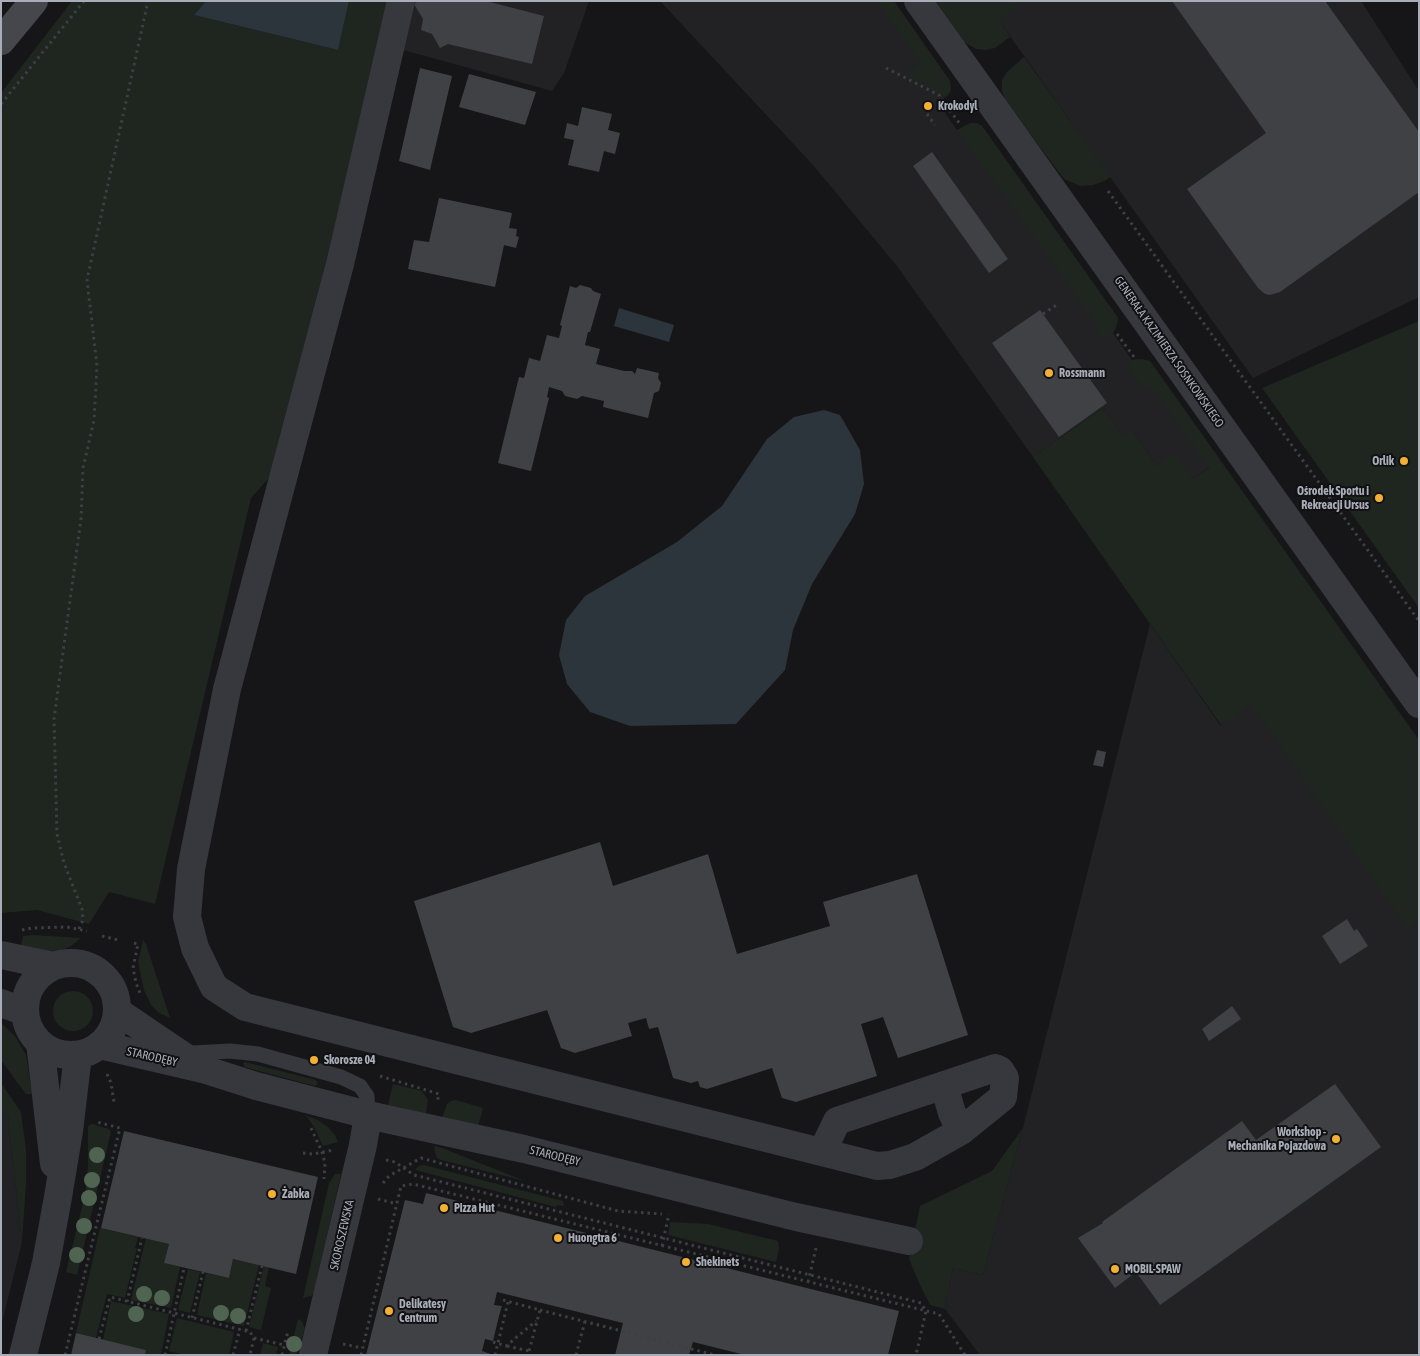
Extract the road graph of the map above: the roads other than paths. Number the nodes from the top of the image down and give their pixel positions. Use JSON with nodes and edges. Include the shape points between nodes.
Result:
{"nodes":[{"id":1,"x":34,"y":1,"type":"edge"},
{"id":2,"x":401,"y":1,"type":"edge"},
{"id":3,"x":918,"y":1,"type":"edge"},
{"id":4,"x":1,"y":41,"type":"edge"},
{"id":5,"x":1419,"y":704,"type":"edge"},
{"id":6,"x":1,"y":954,"type":"edge"},
{"id":7,"x":53,"y":966,"type":"junction"},
{"id":8,"x":13,"y":1008,"type":"edge"},
{"id":9,"x":118,"y":1011,"type":"junction"},
{"id":10,"x":40,"y":1044,"type":"junction"},
{"id":11,"x":89,"y":1050,"type":"junction"},
{"id":12,"x":177,"y":1051,"type":"junction"},
{"id":13,"x":203,"y":1069,"type":"junction"},
{"id":14,"x":944,"y":1085,"type":"junction"},
{"id":15,"x":368,"y":1115,"type":"junction"},
{"id":16,"x":961,"y":1131,"type":"junction"},
{"id":17,"x":822,"y":1152,"type":"junction"},
{"id":18,"x":58,"y":1197,"type":"junction"},
{"id":19,"x":908,"y":1241,"type":"dead end"},
{"id":20,"x":23,"y":1355,"type":"edge"},
{"id":21,"x":313,"y":1355,"type":"edge"}],
"edges":[{"from":1,"to":4,"type":"main road"},
{"from":2,"to":17,"type":"street","via":[[340,264],[228,689],[191,870],[187,917],[195,948],[214,987],[245,1007]]},
{"from":3,"to":5,"type":"street","name":"GENERAŁA KAZIMIERZA SOSNKOWSKIEGO"},
{"from":6,"to":7,"type":"street"},
{"from":7,"to":8,"type":"street","via":[[40,974],[26,998]]},
{"from":7,"to":9,"type":"street","via":[[71,962],[89,966],[105,977],[114,992]]},
{"from":8,"to":10,"type":"street"},
{"from":9,"to":11,"type":"street","via":[[112,1030]]},
{"from":9,"to":12,"type":"street","name":"STARODĘBY"},
{"from":10,"to":11,"type":"street","via":[[58,1053]]},
{"from":10,"to":18,"type":"street"},
{"from":11,"to":13,"type":"street","name":"STARODĘBY"},
{"from":11,"to":18,"type":"street","via":[[69,1131]]},
{"from":12,"to":13,"type":"street","name":"STARODĘBY"},
{"from":12,"to":15,"type":"lane","via":[[258,1054],[341,1077],[360,1086],[367,1096]]},
{"from":13,"to":15,"type":"street","name":"STARODĘBY"},
{"from":14,"to":16,"type":"street"},
{"from":14,"to":16,"type":"street","via":[[994,1068],[1000,1070],[1005,1078],[1004,1097]]},
{"from":14,"to":17,"type":"street","via":[[836,1121]]},
{"from":15,"to":19,"type":"street","name":"STARODĘBY"},
{"from":15,"to":21,"type":"street","name":"SKOROSZEWSKA"},
{"from":16,"to":17,"type":"street","via":[[915,1157],[890,1165],[877,1166]]},
{"from":18,"to":20,"type":"street","via":[[46,1263]]}]}
